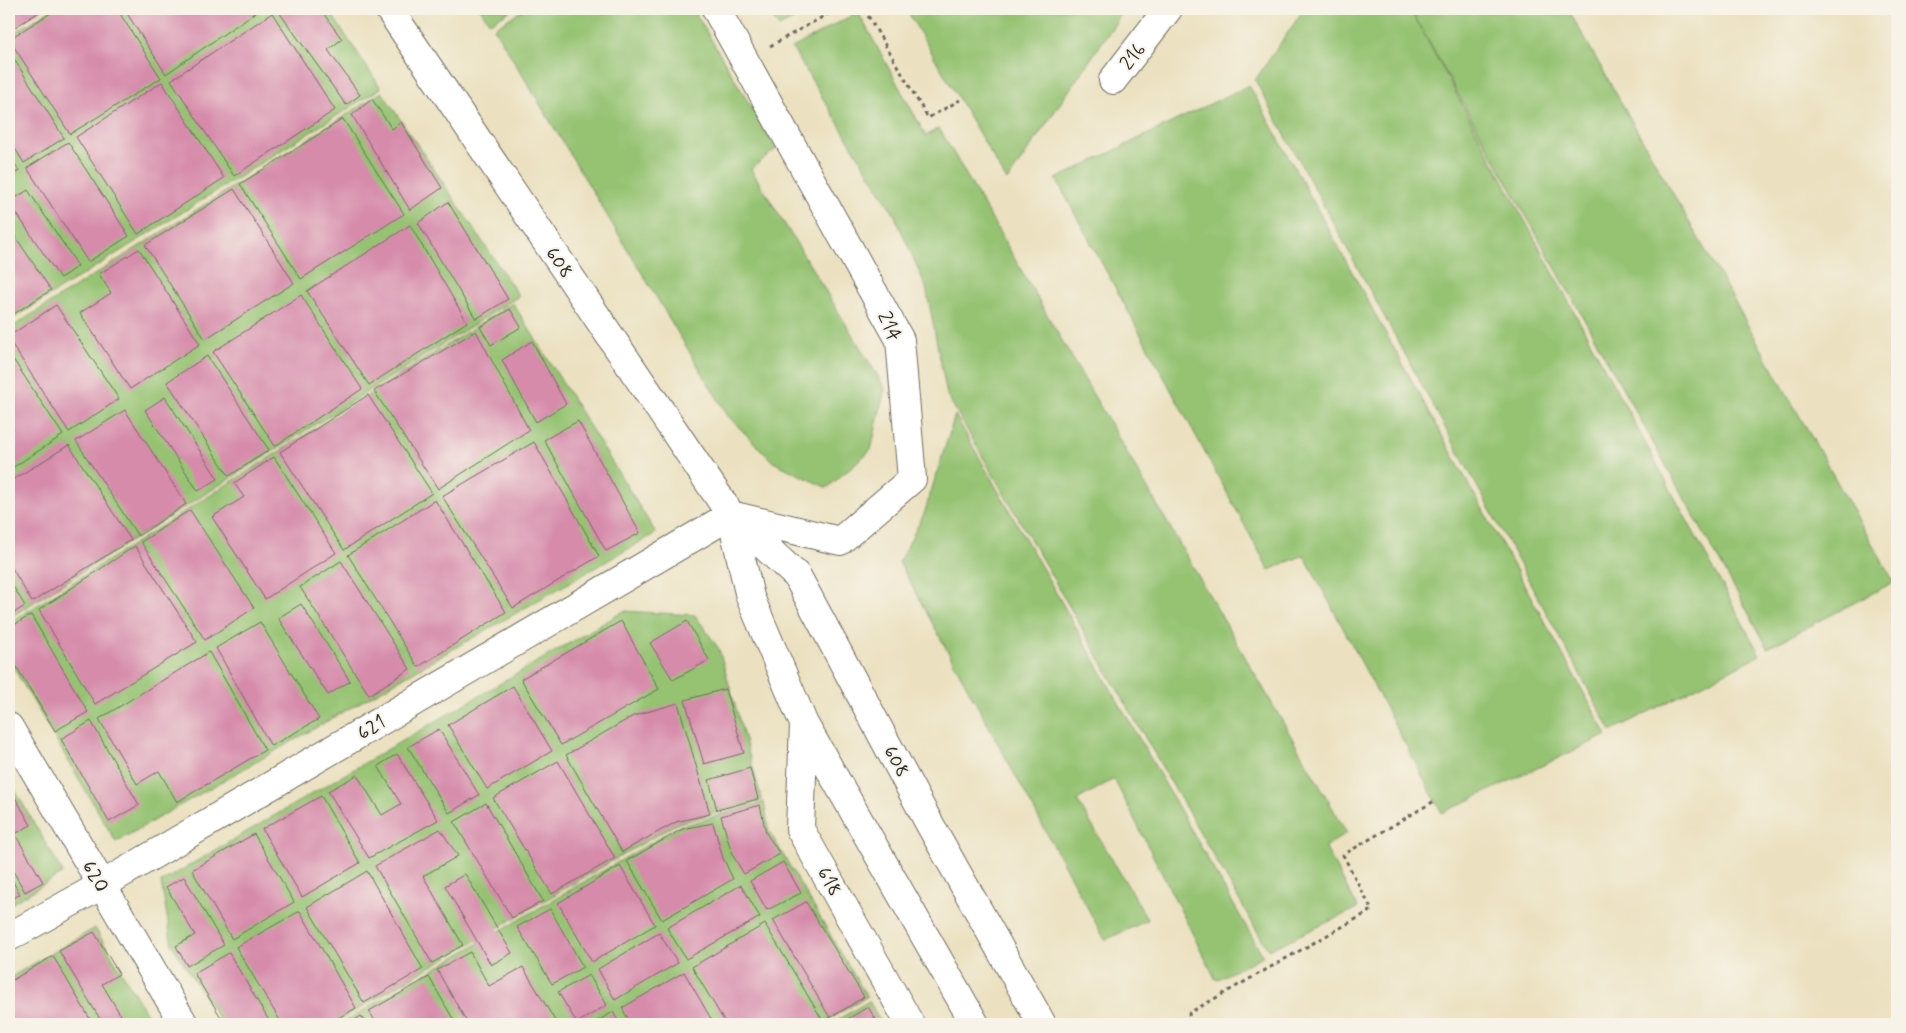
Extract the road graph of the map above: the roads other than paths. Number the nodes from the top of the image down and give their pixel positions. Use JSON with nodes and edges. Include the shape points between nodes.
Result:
{"nodes":[{"id":1,"x":389,"y":9,"type":"edge"},
{"id":2,"x":716,"y":9,"type":"edge"},
{"id":3,"x":1168,"y":9,"type":"edge"},
{"id":4,"x":1113,"y":80,"type":"dead end"},
{"id":5,"x":731,"y":515,"type":"junction"},
{"id":6,"x":804,"y":724,"type":"junction"},
{"id":7,"x":9,"y":727,"type":"edge"},
{"id":8,"x":102,"y":886,"type":"junction"},
{"id":9,"x":9,"y":937,"type":"edge"},
{"id":10,"x":184,"y":1024,"type":"edge"},
{"id":11,"x":910,"y":1024,"type":"edge"},
{"id":12,"x":975,"y":1024,"type":"edge"},
{"id":13,"x":1042,"y":1024,"type":"edge"}],
"edges":[{"from":1,"to":5,"type":"street","name":"608"},
{"from":2,"to":5,"type":"street","name":"214","via":[[900,340],[912,479],[840,541]]},
{"from":3,"to":4,"type":"street","name":"216"},
{"from":5,"to":6,"type":"street","name":"608","via":[[750,598]]},
{"from":5,"to":8,"type":"street","name":"621"},
{"from":5,"to":13,"type":"street","name":"608","via":[[797,576]]},
{"from":6,"to":11,"type":"street","name":"618","via":[[800,829]]},
{"from":6,"to":12,"type":"street","name":"608"},
{"from":7,"to":8,"type":"street","name":"620"},
{"from":8,"to":9,"type":"street","name":"621"},
{"from":8,"to":10,"type":"street","name":"620"}]}
